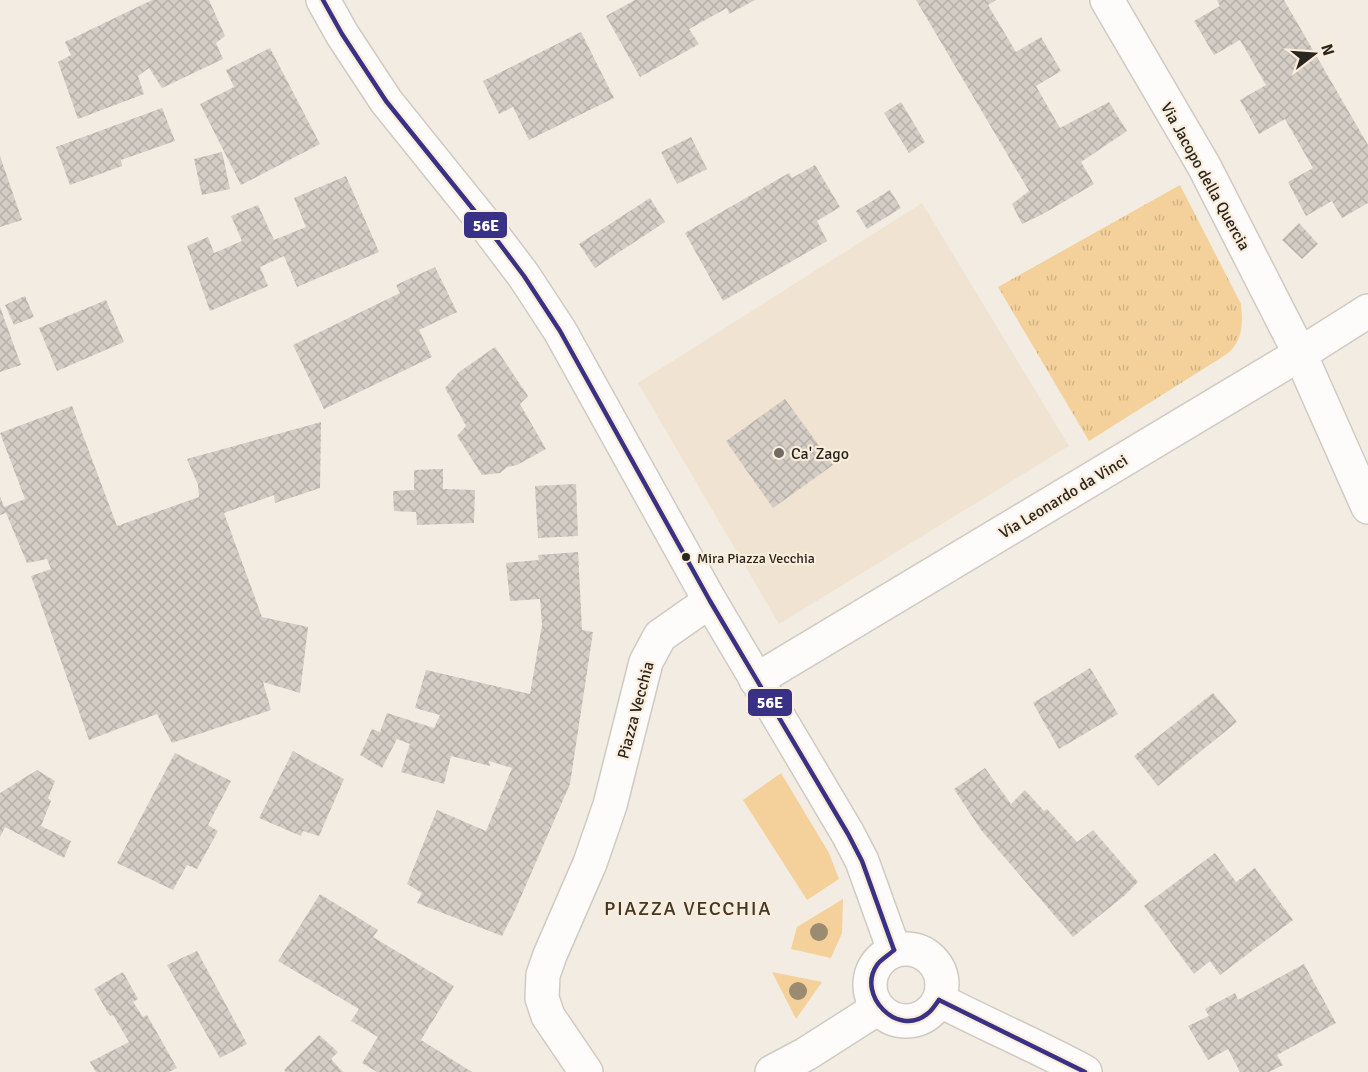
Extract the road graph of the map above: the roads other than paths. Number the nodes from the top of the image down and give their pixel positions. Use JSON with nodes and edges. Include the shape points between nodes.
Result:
{"nodes":[{"id":1,"x":323,"y":0,"type":"edge"},
{"id":2,"x":1107,"y":0,"type":"edge"},
{"id":3,"x":1368,"y":310,"type":"edge"},
{"id":4,"x":1300,"y":354,"type":"junction"},
{"id":5,"x":1368,"y":507,"type":"edge"},
{"id":6,"x":710,"y":601,"type":"junction"},
{"id":7,"x":756,"y":680,"type":"junction"},
{"id":8,"x":894,"y":950,"type":"junction"},
{"id":9,"x":939,"y":1000,"type":"junction"},
{"id":10,"x":878,"y":1008,"type":"junction"},
{"id":11,"x":586,"y":1072,"type":"edge"},
{"id":12,"x":774,"y":1072,"type":"edge"},
{"id":13,"x":1085,"y":1072,"type":"edge"}],
"edges":[{"from":1,"to":6,"type":"street","via":[[386,101],[524,276],[560,331]]},
{"from":2,"to":4,"type":"street","name":"Via Jacopo della Quercia","via":[[1204,166]]},
{"from":3,"to":4,"type":"street","name":"Via Leonardo da Vinci"},
{"from":4,"to":5,"type":"street","name":"Via Jacopo della Quercia"},
{"from":4,"to":7,"type":"street","name":"Via Leonardo da Vinci"},
{"from":6,"to":7,"type":"street"},
{"from":6,"to":11,"type":"street","name":"Piazza Vecchia","via":[[660,636],[646,662],[610,805],[543,975],[542,998],[548,1016]]},
{"from":7,"to":8,"type":"street","via":[[862,861]]},
{"from":8,"to":9,"type":"street","via":[[919,950],[935,962],[943,987]]},
{"from":8,"to":10,"type":"street","via":[[879,961],[872,973],[870,988]]},
{"from":9,"to":10,"type":"street","via":[[926,1016],[911,1021],[890,1017]]},
{"from":9,"to":13,"type":"street"},
{"from":10,"to":12,"type":"street"}]}
